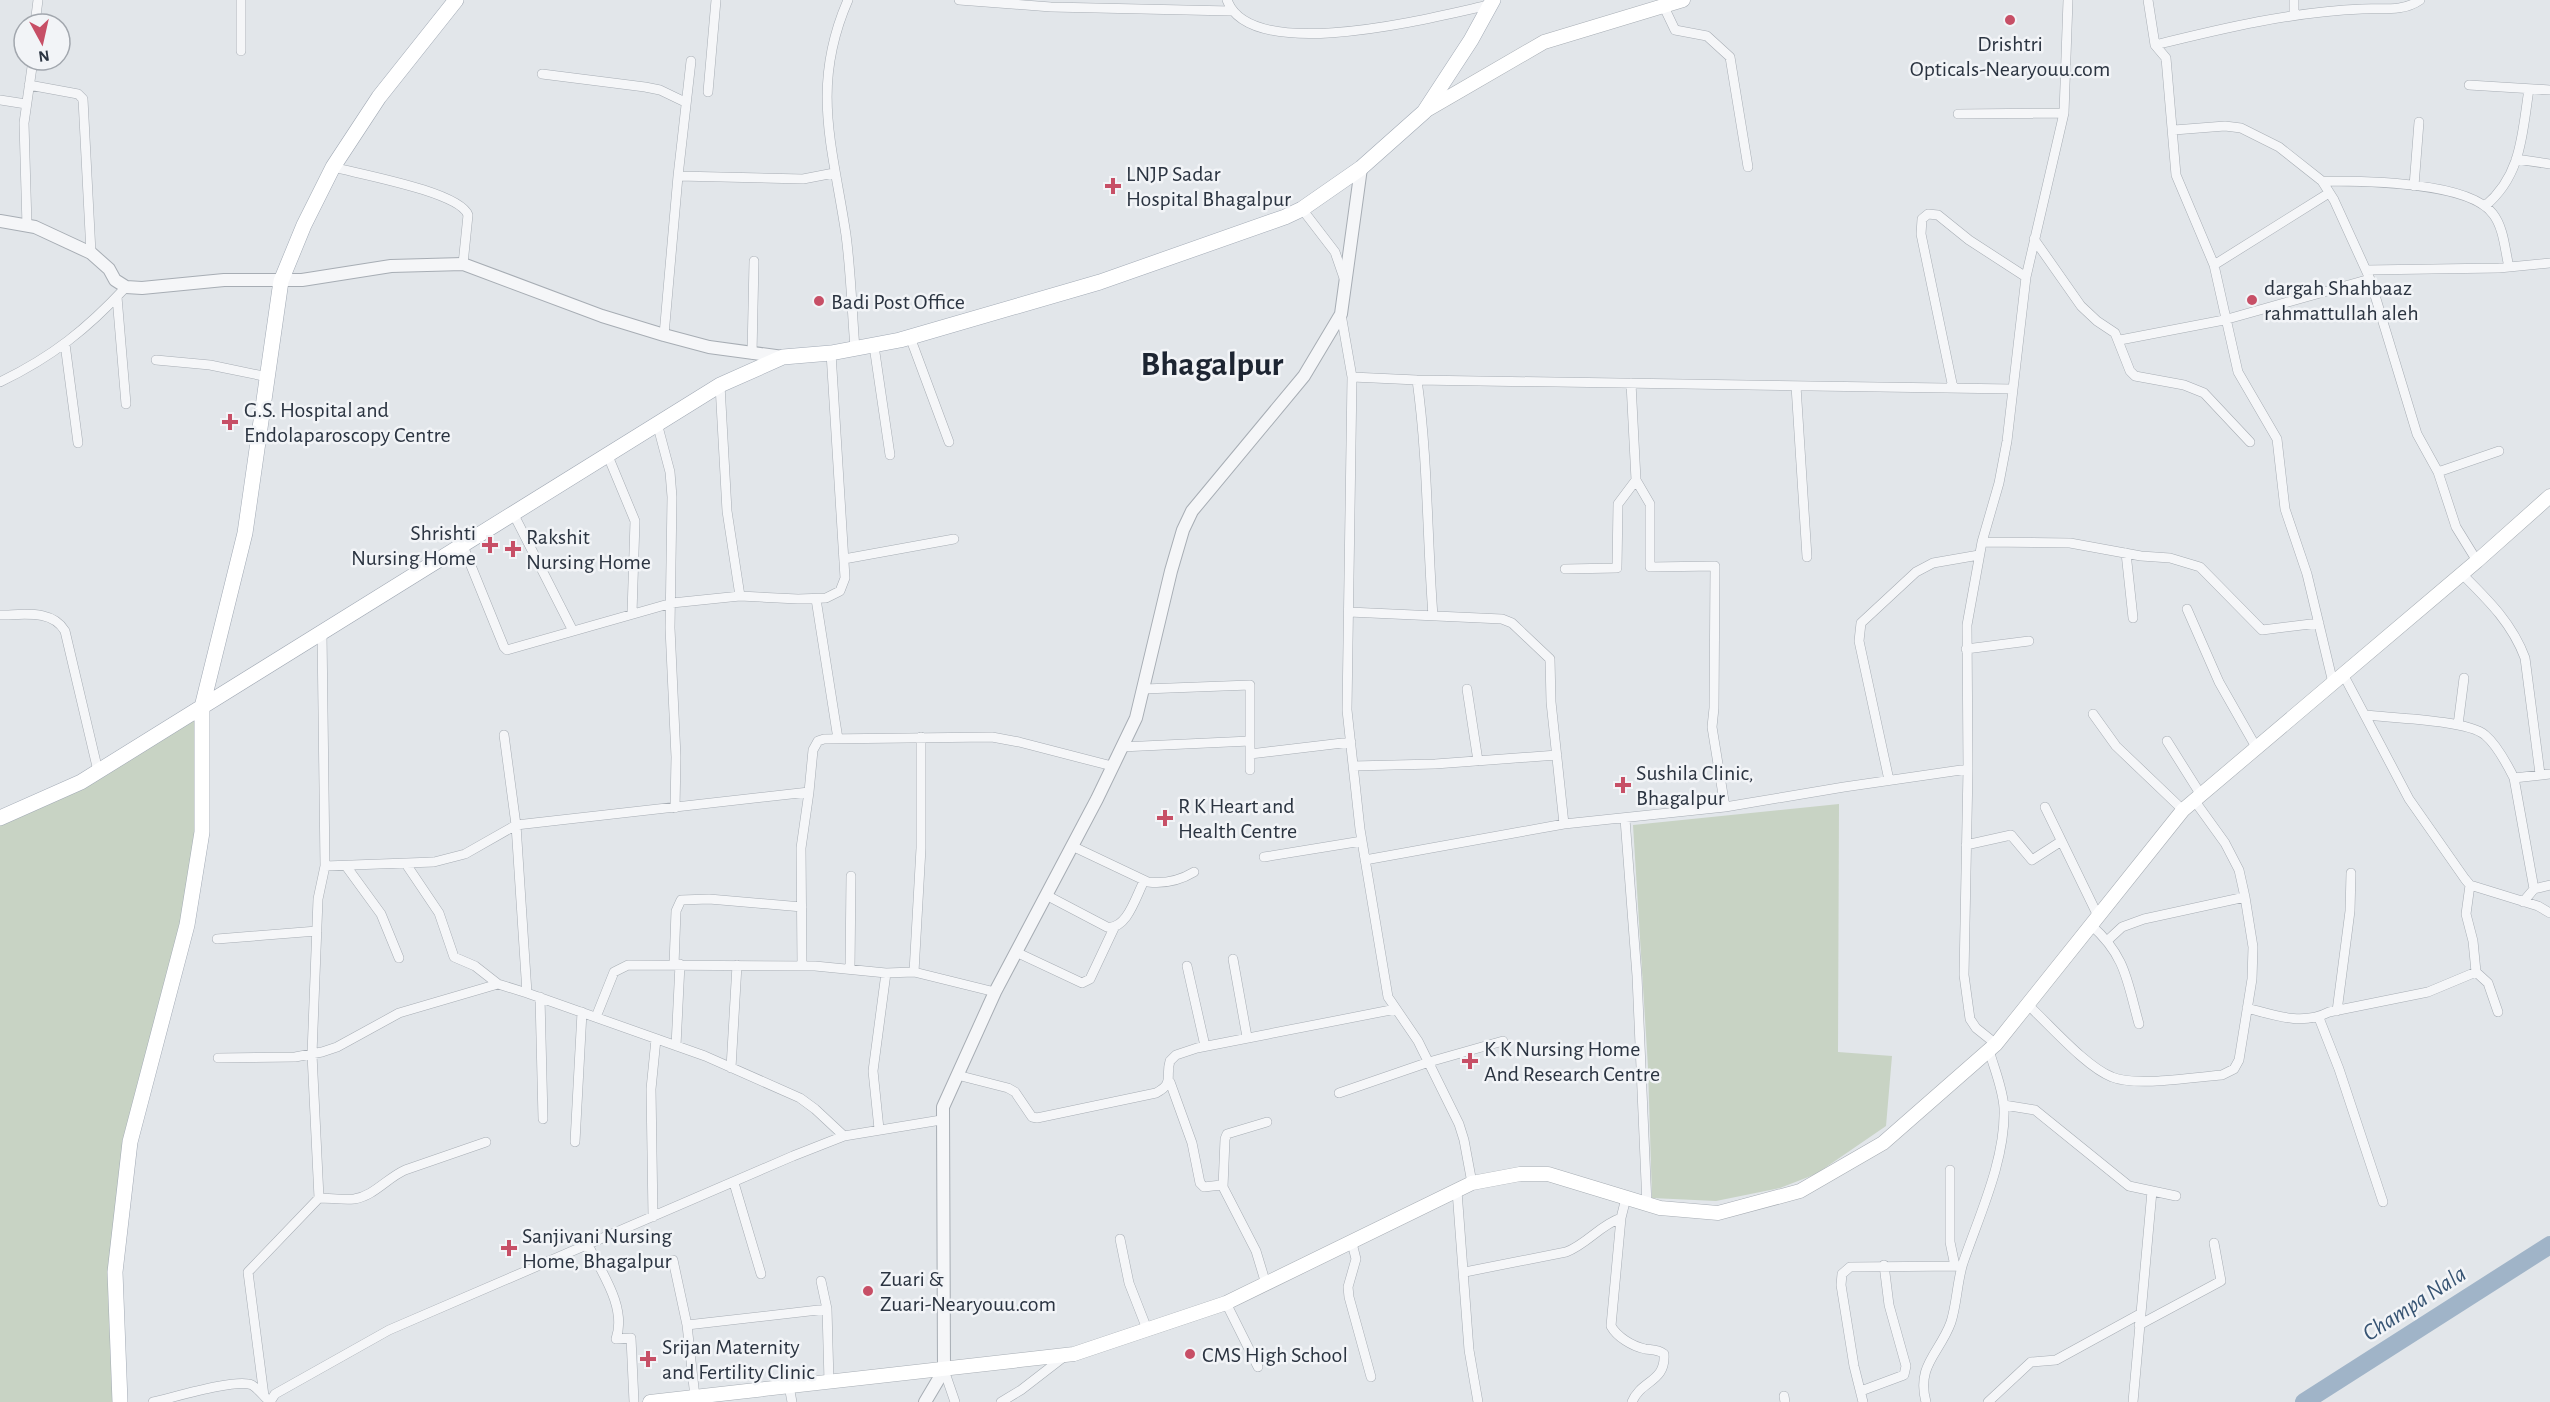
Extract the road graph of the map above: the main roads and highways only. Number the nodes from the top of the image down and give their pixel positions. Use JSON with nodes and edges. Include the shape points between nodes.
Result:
{"nodes":[{"id":1,"x":456,"y":0,"type":"edge"},
{"id":2,"x":1683,"y":0,"type":"edge"},
{"id":3,"x":1491,"y":3,"type":"edge"},
{"id":4,"x":1424,"y":112,"type":"junction"},
{"id":5,"x":2550,"y":496,"type":"edge"},
{"id":6,"x":202,"y":708,"type":"junction"},
{"id":7,"x":0,"y":816,"type":"edge"},
{"id":8,"x":667,"y":1401,"type":"edge"},
{"id":9,"x":120,"y":1402,"type":"edge"},
{"id":10,"x":650,"y":1402,"type":"edge"}],
"edges":[{"from":1,"to":6,"type":"main road","via":[[379,97],[333,167],[281,281],[244,533]]},
{"from":2,"to":4,"type":"main road","via":[[1544,42]]},
{"from":3,"to":4,"type":"main road"},
{"from":4,"to":6,"type":"main road","via":[[1361,168],[1285,217],[1100,282],[874,346],[783,357],[720,385]]},
{"from":5,"to":8,"type":"main road","via":[[2183,810],[1993,1047],[1883,1143],[1800,1191],[1718,1213],[1660,1208],[1548,1174],[1520,1174],[1472,1183],[1226,1303],[1065,1356]]},
{"from":6,"to":7,"type":"main road","via":[[81,782]]},
{"from":6,"to":9,"type":"main road","via":[[202,832],[188,925],[130,1142],[117,1248]]},
{"from":8,"to":10,"type":"main road"}]}
